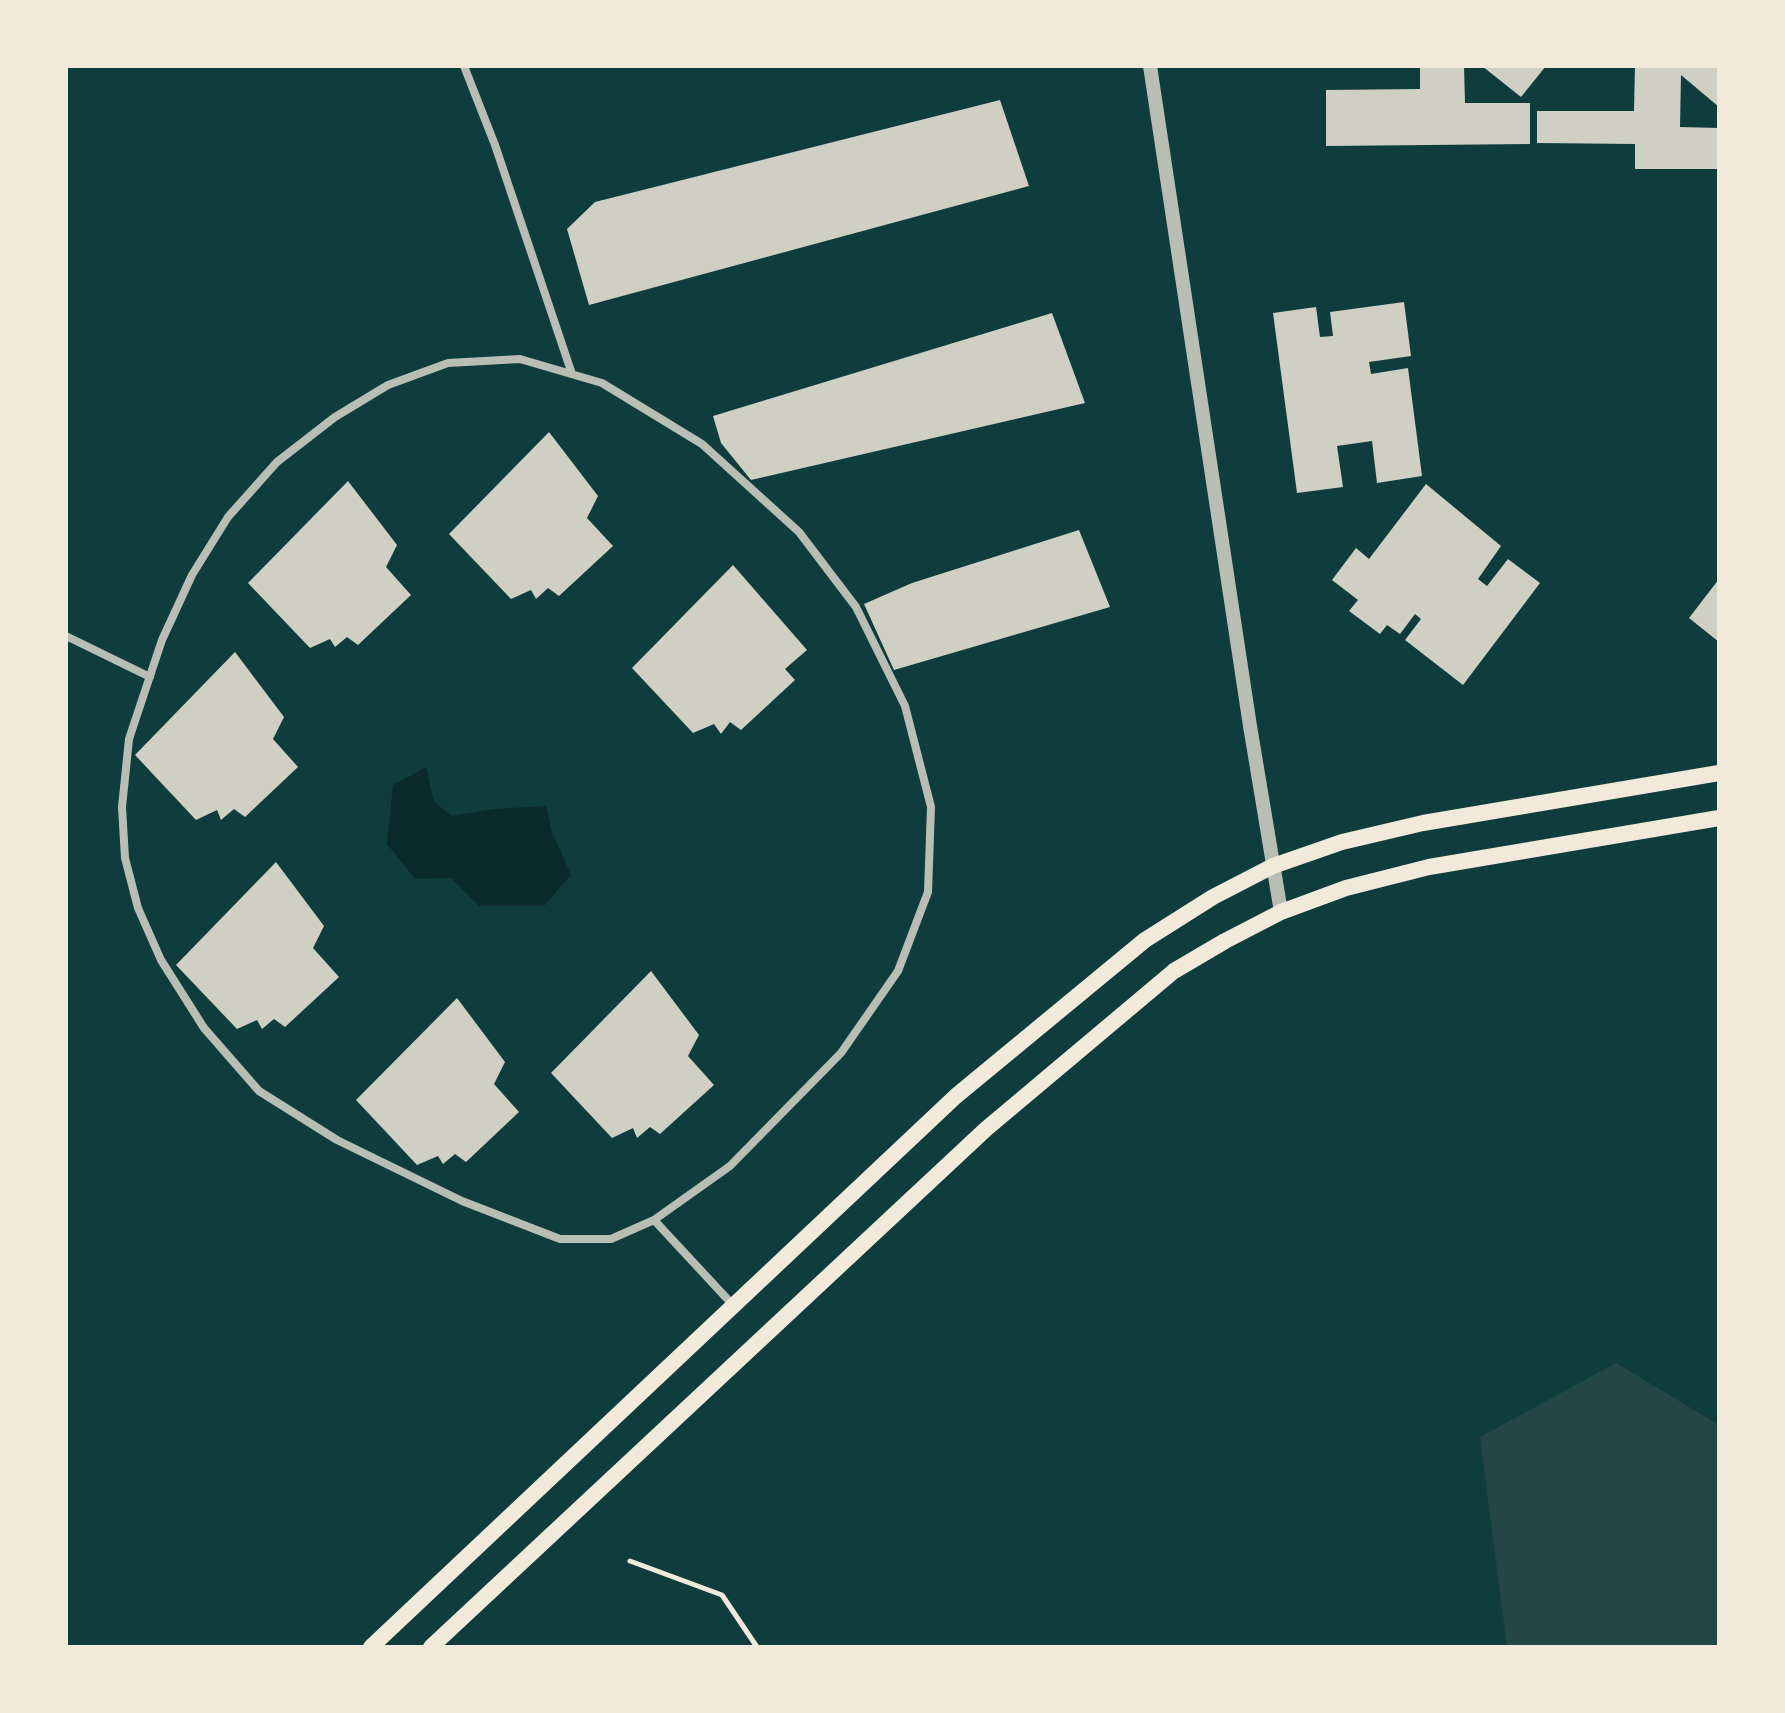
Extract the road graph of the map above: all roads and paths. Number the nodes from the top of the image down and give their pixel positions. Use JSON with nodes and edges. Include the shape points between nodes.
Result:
{"nodes":[{"id":1,"x":464,"y":66,"type":"edge"},
{"id":2,"x":1150,"y":66,"type":"edge"},
{"id":3,"x":572,"y":374,"type":"junction"},
{"id":4,"x":66,"y":636,"type":"edge"},
{"id":5,"x":150,"y":677,"type":"junction"},
{"id":6,"x":1719,"y":773,"type":"edge"},
{"id":7,"x":1719,"y":818,"type":"edge"},
{"id":8,"x":1273,"y":866,"type":"junction"},
{"id":9,"x":1281,"y":912,"type":"junction"},
{"id":10,"x":654,"y":1220,"type":"junction"},
{"id":11,"x":732,"y":1304,"type":"junction"},
{"id":12,"x":630,"y":1561,"type":"dead end"},
{"id":13,"x":371,"y":1647,"type":"edge"},
{"id":14,"x":431,"y":1647,"type":"edge"},
{"id":15,"x":757,"y":1647,"type":"edge"}],
"edges":[{"from":1,"to":3,"type":"street"},
{"from":2,"to":8,"type":"street"},
{"from":3,"to":5,"type":"street","via":[[520,359],[448,363],[388,385],[335,417],[277,462],[228,517],[192,575]]},
{"from":3,"to":10,"type":"street","via":[[602,383],[702,444],[799,532],[856,607],[905,706],[931,807],[928,892],[898,971],[841,1053],[730,1166]]},
{"from":4,"to":5,"type":"street"},
{"from":5,"to":10,"type":"street","via":[[129,739],[122,807],[125,858],[161,960],[204,1028],[259,1091],[351,1147],[462,1201],[560,1239],[611,1239]]},
{"from":6,"to":8,"type":"main road","via":[[1423,823],[1342,842]]},
{"from":7,"to":9,"type":"main road","via":[[1429,867],[1346,888]]},
{"from":8,"to":9,"type":"street"},
{"from":8,"to":11,"type":"main road","via":[[1145,940],[956,1096]]},
{"from":9,"to":14,"type":"main road","via":[[1174,971],[986,1129]]},
{"from":10,"to":11,"type":"street"},
{"from":11,"to":13,"type":"main road"},
{"from":12,"to":15,"type":"path","via":[[722,1595]]}]}
